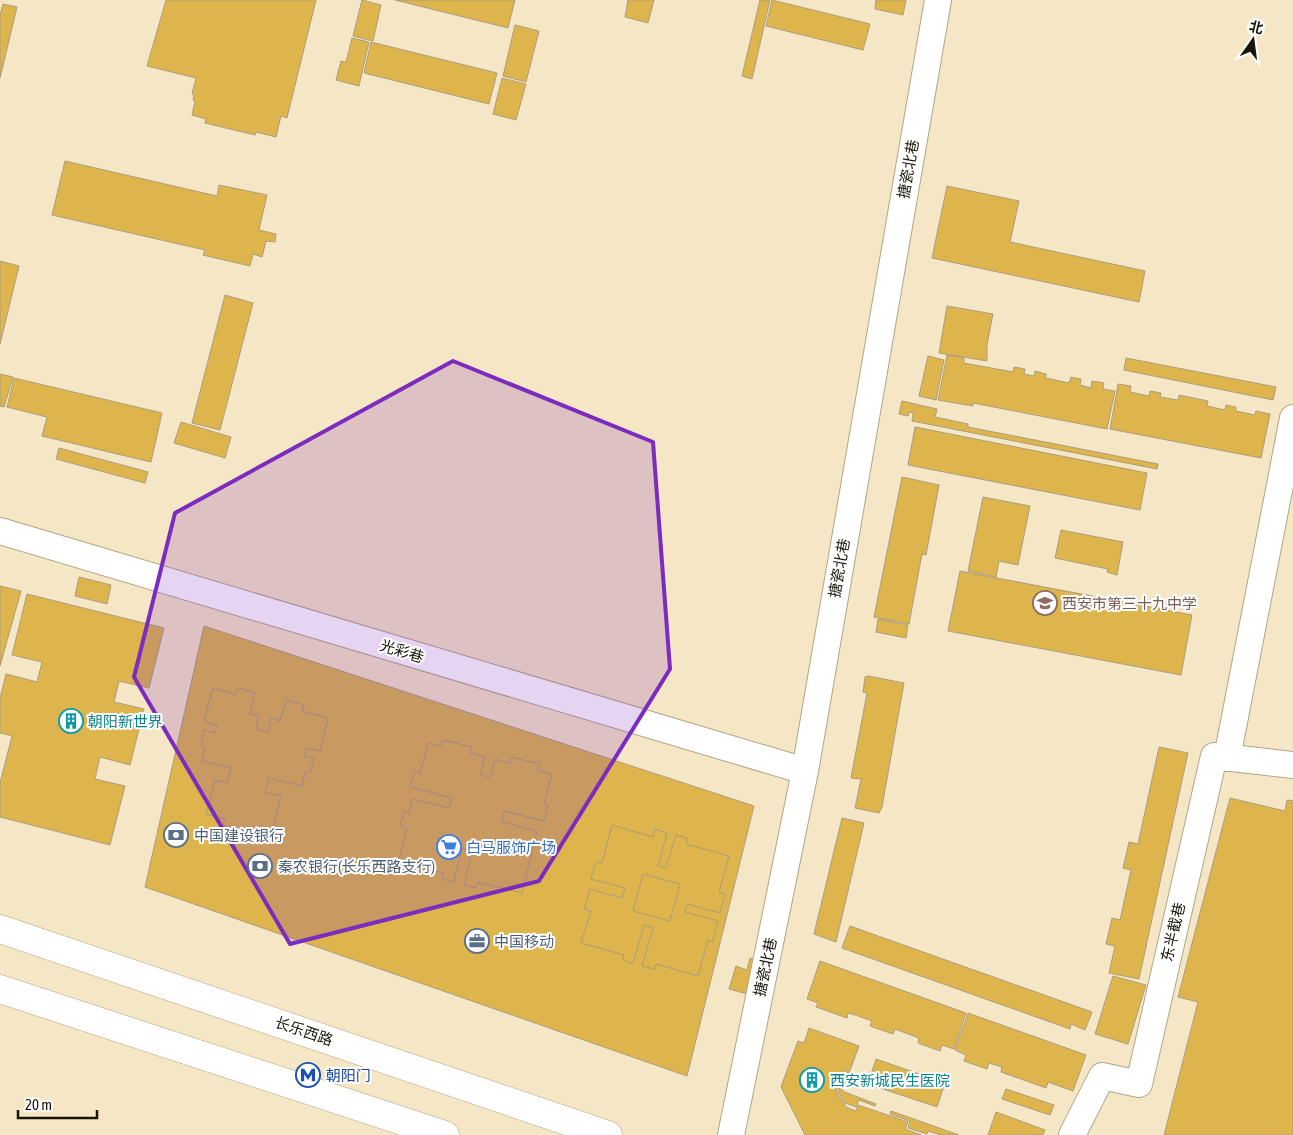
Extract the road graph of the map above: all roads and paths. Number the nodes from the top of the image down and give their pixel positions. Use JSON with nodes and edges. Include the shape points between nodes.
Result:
{"nodes":[{"id":1,"x":938,"y":0,"type":"edge"},
{"id":2,"x":1293,"y":418,"type":"edge"},
{"id":3,"x":0,"y":531,"type":"edge"},
{"id":4,"x":1227,"y":758,"type":"junction"},
{"id":5,"x":1293,"y":766,"type":"edge"},
{"id":6,"x":805,"y":771,"type":"junction"},
{"id":7,"x":0,"y":929,"type":"edge"},
{"id":8,"x":0,"y":989,"type":"edge"},
{"id":9,"x":445,"y":1135,"type":"edge"},
{"id":10,"x":608,"y":1135,"type":"edge"},
{"id":11,"x":730,"y":1135,"type":"edge"},
{"id":12,"x":1072,"y":1135,"type":"edge"}],
"edges":[{"from":1,"to":6,"type":"street","name":"搪瓷北巷"},
{"from":2,"to":4,"type":"street"},
{"from":3,"to":6,"type":"street","name":"光彩巷"},
{"from":4,"to":5,"type":"street"},
{"from":4,"to":12,"type":"street","name":"东半截巷","via":[[1214,756],[1139,1084],[1102,1076]]},
{"from":6,"to":11,"type":"street","name":"搪瓷北巷"},
{"from":7,"to":10,"type":"main road","name":"长乐西路"},
{"from":8,"to":9,"type":"main road"}]}
